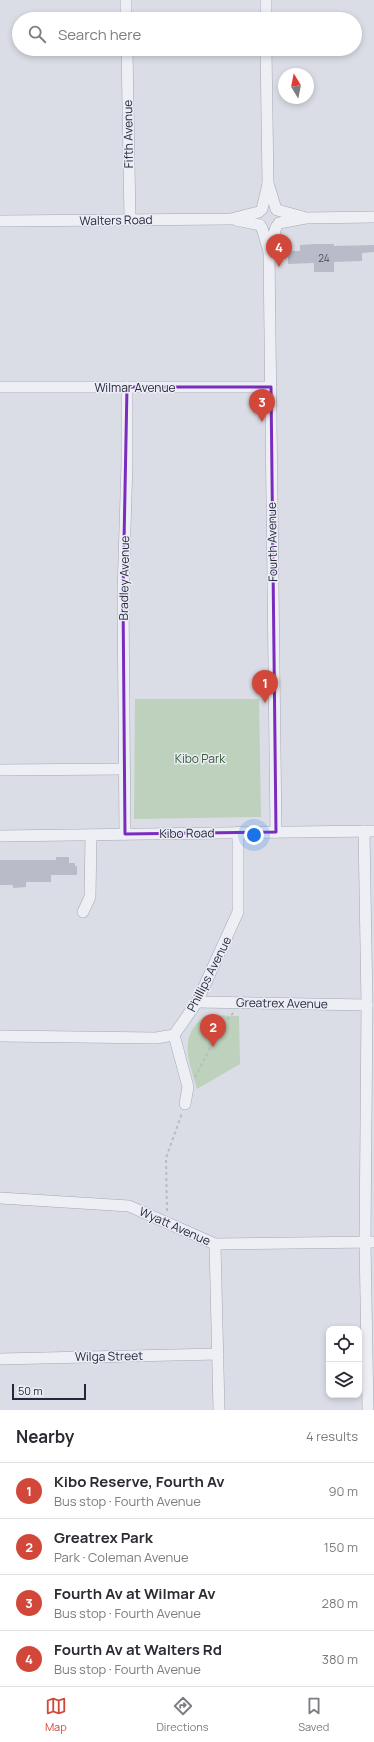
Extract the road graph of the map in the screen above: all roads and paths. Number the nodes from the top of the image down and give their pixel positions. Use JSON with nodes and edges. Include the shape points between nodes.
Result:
{"nodes":[{"id":1,"x":126,"y":0,"type":"edge"},
{"id":2,"x":266,"y":0,"type":"edge"},
{"id":3,"x":126,"y":12,"type":"edge"},
{"id":4,"x":266,"y":12,"type":"edge"},
{"id":5,"x":127,"y":56,"type":"edge"},
{"id":6,"x":266,"y":56,"type":"edge"},
{"id":7,"x":268,"y":183,"type":"junction"},
{"id":8,"x":261,"y":210,"type":"junction"},
{"id":9,"x":277,"y":210,"type":"junction"},
{"id":10,"x":374,"y":217,"type":"edge"},
{"id":11,"x":306,"y":218,"type":"junction"},
{"id":12,"x":231,"y":219,"type":"junction"},
{"id":13,"x":130,"y":220,"type":"junction"},
{"id":14,"x":0,"y":221,"type":"edge"},
{"id":15,"x":278,"y":225,"type":"junction"},
{"id":16,"x":261,"y":226,"type":"junction"},
{"id":17,"x":269,"y":252,"type":"junction"},
{"id":18,"x":0,"y":387,"type":"edge"},
{"id":19,"x":127,"y":387,"type":"junction"},
{"id":20,"x":271,"y":387,"type":"junction"},
{"id":21,"x":124,"y":769,"type":"junction"},
{"id":22,"x":0,"y":770,"type":"edge"},
{"id":23,"x":369,"y":831,"type":"edge"},
{"id":24,"x":238,"y":832,"type":"junction"},
{"id":25,"x":276,"y":832,"type":"junction"},
{"id":26,"x":125,"y":834,"type":"junction"},
{"id":27,"x":91,"y":835,"type":"junction"},
{"id":28,"x":0,"y":836,"type":"edge"},
{"id":29,"x":83,"y":912,"type":"dead end"},
{"id":30,"x":197,"y":1002,"type":"junction"},
{"id":31,"x":367,"y":1005,"type":"junction"},
{"id":32,"x":174,"y":1035,"type":"junction"},
{"id":33,"x":0,"y":1036,"type":"edge"},
{"id":34,"x":185,"y":1104,"type":"dead end"},
{"id":35,"x":0,"y":1198,"type":"edge"},
{"id":36,"x":370,"y":1242,"type":"edge"},
{"id":37,"x":215,"y":1244,"type":"junction"},
{"id":38,"x":218,"y":1354,"type":"junction"},
{"id":39,"x":0,"y":1358,"type":"edge"},
{"id":40,"x":219,"y":1410,"type":"edge"},
{"id":41,"x":368,"y":1410,"type":"edge"}],
"edges":[{"from":1,"to":3,"type":"street"},
{"from":2,"to":4,"type":"street"},
{"from":5,"to":13,"type":"street","name":"Fifth Avenue"},
{"from":6,"to":7,"type":"street"},
{"from":7,"to":8,"type":"street"},
{"from":7,"to":9,"type":"street"},
{"from":8,"to":9,"type":"street","via":[[269,207]]},
{"from":8,"to":12,"type":"street","name":"Walters Road"},
{"from":8,"to":16,"type":"street","via":[[257,218]]},
{"from":9,"to":11,"type":"street"},
{"from":9,"to":15,"type":"street","via":[[280,217]]},
{"from":10,"to":11,"type":"street"},
{"from":11,"to":15,"type":"street"},
{"from":12,"to":13,"type":"street","name":"Walters Road"},
{"from":12,"to":16,"type":"street","name":"Walters Road"},
{"from":13,"to":14,"type":"street","name":"Walters Road"},
{"from":15,"to":16,"type":"street","via":[[270,229]]},
{"from":15,"to":17,"type":"street","name":"Fourth Avenue"},
{"from":16,"to":17,"type":"street","name":"Fourth Avenue"},
{"from":17,"to":20,"type":"street","name":"Fourth Avenue"},
{"from":18,"to":19,"type":"street","name":"Wilmar Avenue"},
{"from":19,"to":20,"type":"street","name":"Wilmar Avenue"},
{"from":19,"to":21,"type":"street","name":"Bradley Avenue","via":[[123,587]]},
{"from":20,"to":25,"type":"street","name":"Fourth Avenue"},
{"from":21,"to":22,"type":"street"},
{"from":21,"to":26,"type":"street","name":"Bradley Avenue"},
{"from":23,"to":25,"type":"street","name":"Kibo Road"},
{"from":23,"to":31,"type":"street"},
{"from":24,"to":25,"type":"street","name":"Kibo Road"},
{"from":24,"to":26,"type":"street","name":"Kibo Road"},
{"from":24,"to":30,"type":"street","name":"Phillips Avenue","via":[[238,912]]},
{"from":26,"to":27,"type":"street","name":"Kibo Road"},
{"from":27,"to":28,"type":"street","name":"Kibo Road"},
{"from":27,"to":29,"type":"street","via":[[90,897]]},
{"from":30,"to":31,"type":"street","name":"Greatrex Avenue"},
{"from":30,"to":32,"type":"street","name":"Phillips Avenue"},
{"from":31,"to":36,"type":"street"},
{"from":32,"to":33,"type":"street","via":[[156,1038]]},
{"from":32,"to":34,"type":"street","via":[[188,1087]]},
{"from":35,"to":37,"type":"street","name":"Wyatt Avenue","via":[[129,1206]]},
{"from":36,"to":37,"type":"street","name":"Wyatt Avenue"},
{"from":36,"to":41,"type":"street"},
{"from":37,"to":38,"type":"street"},
{"from":38,"to":39,"type":"street","name":"Wilga Street"},
{"from":38,"to":40,"type":"street"}]}
